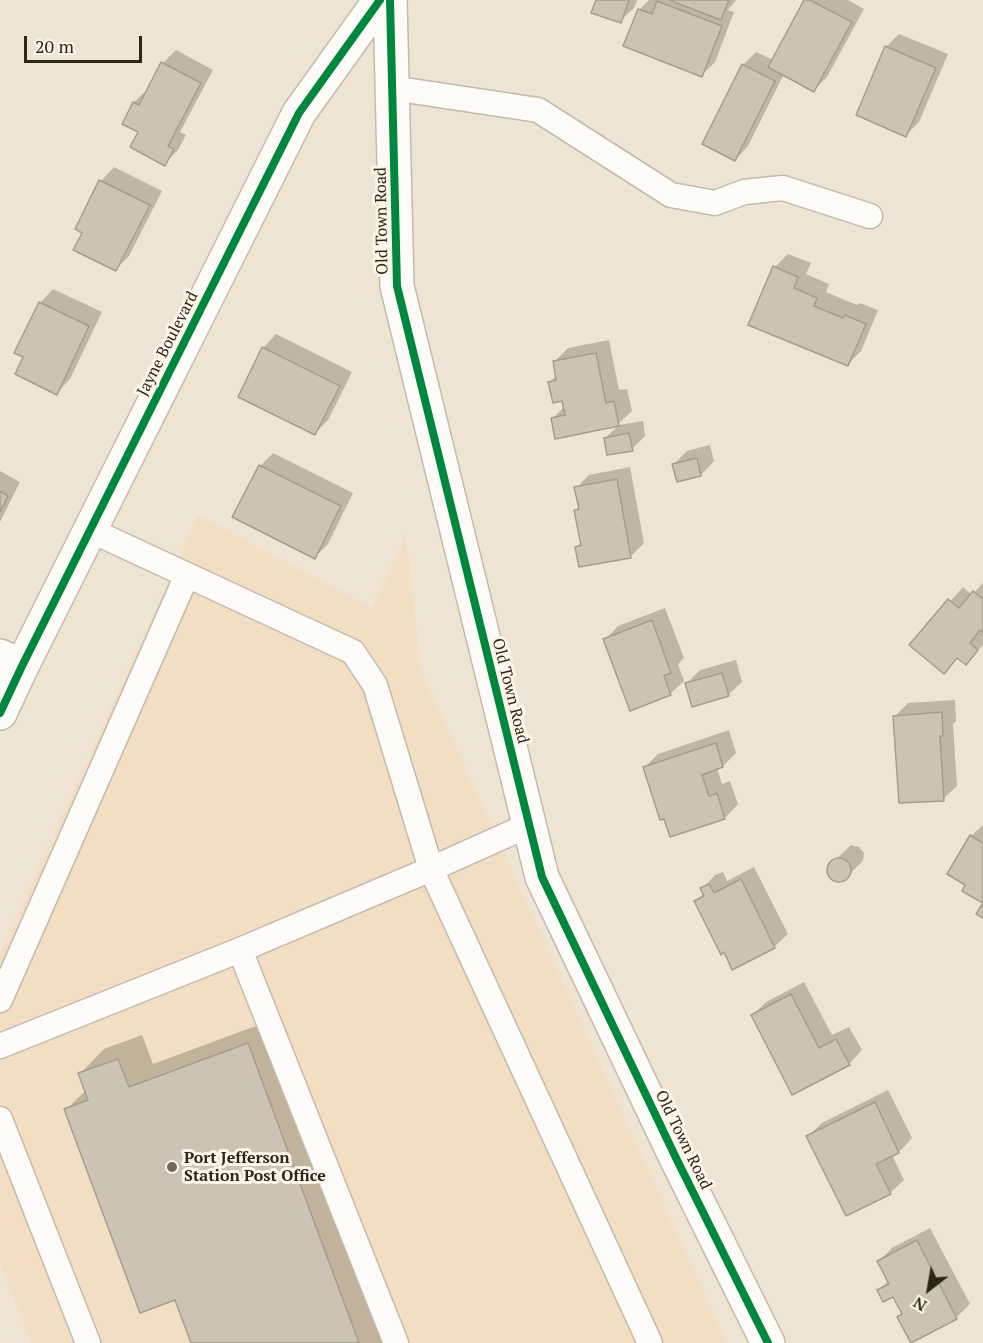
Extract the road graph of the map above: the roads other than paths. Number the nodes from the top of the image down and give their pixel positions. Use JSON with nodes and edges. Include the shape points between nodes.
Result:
{"nodes":[{"id":1,"x":380,"y":0,"type":"edge"},
{"id":2,"x":390,"y":0,"type":"edge"},
{"id":3,"x":392,"y":88,"type":"junction"},
{"id":4,"x":870,"y":216,"type":"dead end"},
{"id":5,"x":90,"y":530,"type":"junction"},
{"id":6,"x":187,"y":575,"type":"junction"},
{"id":7,"x":11,"y":661,"type":"edge"},
{"id":8,"x":0,"y":713,"type":"edge"},
{"id":9,"x":529,"y":825,"type":"junction"},
{"id":10,"x":431,"y":869,"type":"junction"},
{"id":11,"x":240,"y":950,"type":"junction"},
{"id":12,"x":0,"y":1000,"type":"edge"},
{"id":13,"x":0,"y":1046,"type":"edge"},
{"id":14,"x":0,"y":1119,"type":"edge"},
{"id":15,"x":88,"y":1343,"type":"edge"},
{"id":16,"x":396,"y":1343,"type":"edge"},
{"id":17,"x":650,"y":1343,"type":"edge"},
{"id":18,"x":768,"y":1343,"type":"edge"}],
"edges":[{"from":1,"to":5,"type":"main road","name":"Jayne Boulevard","via":[[299,113]]},
{"from":2,"to":3,"type":"main road","name":"Old Town Road"},
{"from":3,"to":4,"type":"lane","via":[[538,110],[671,195],[715,203],[744,192],[783,188]]},
{"from":3,"to":9,"type":"main road","name":"Old Town Road","via":[[397,286]]},
{"from":5,"to":6,"type":"lane"},
{"from":5,"to":7,"type":"main road","name":"Jayne Boulevard"},
{"from":6,"to":10,"type":"lane","via":[[353,652],[375,685]]},
{"from":6,"to":12,"type":"lane"},
{"from":7,"to":8,"type":"main road","name":"Jayne Boulevard"},
{"from":9,"to":10,"type":"lane"},
{"from":9,"to":18,"type":"main road","name":"Old Town Road","via":[[542,878]]},
{"from":10,"to":11,"type":"lane"},
{"from":10,"to":17,"type":"lane"},
{"from":11,"to":13,"type":"lane"},
{"from":11,"to":16,"type":"lane"},
{"from":14,"to":15,"type":"lane"}]}
